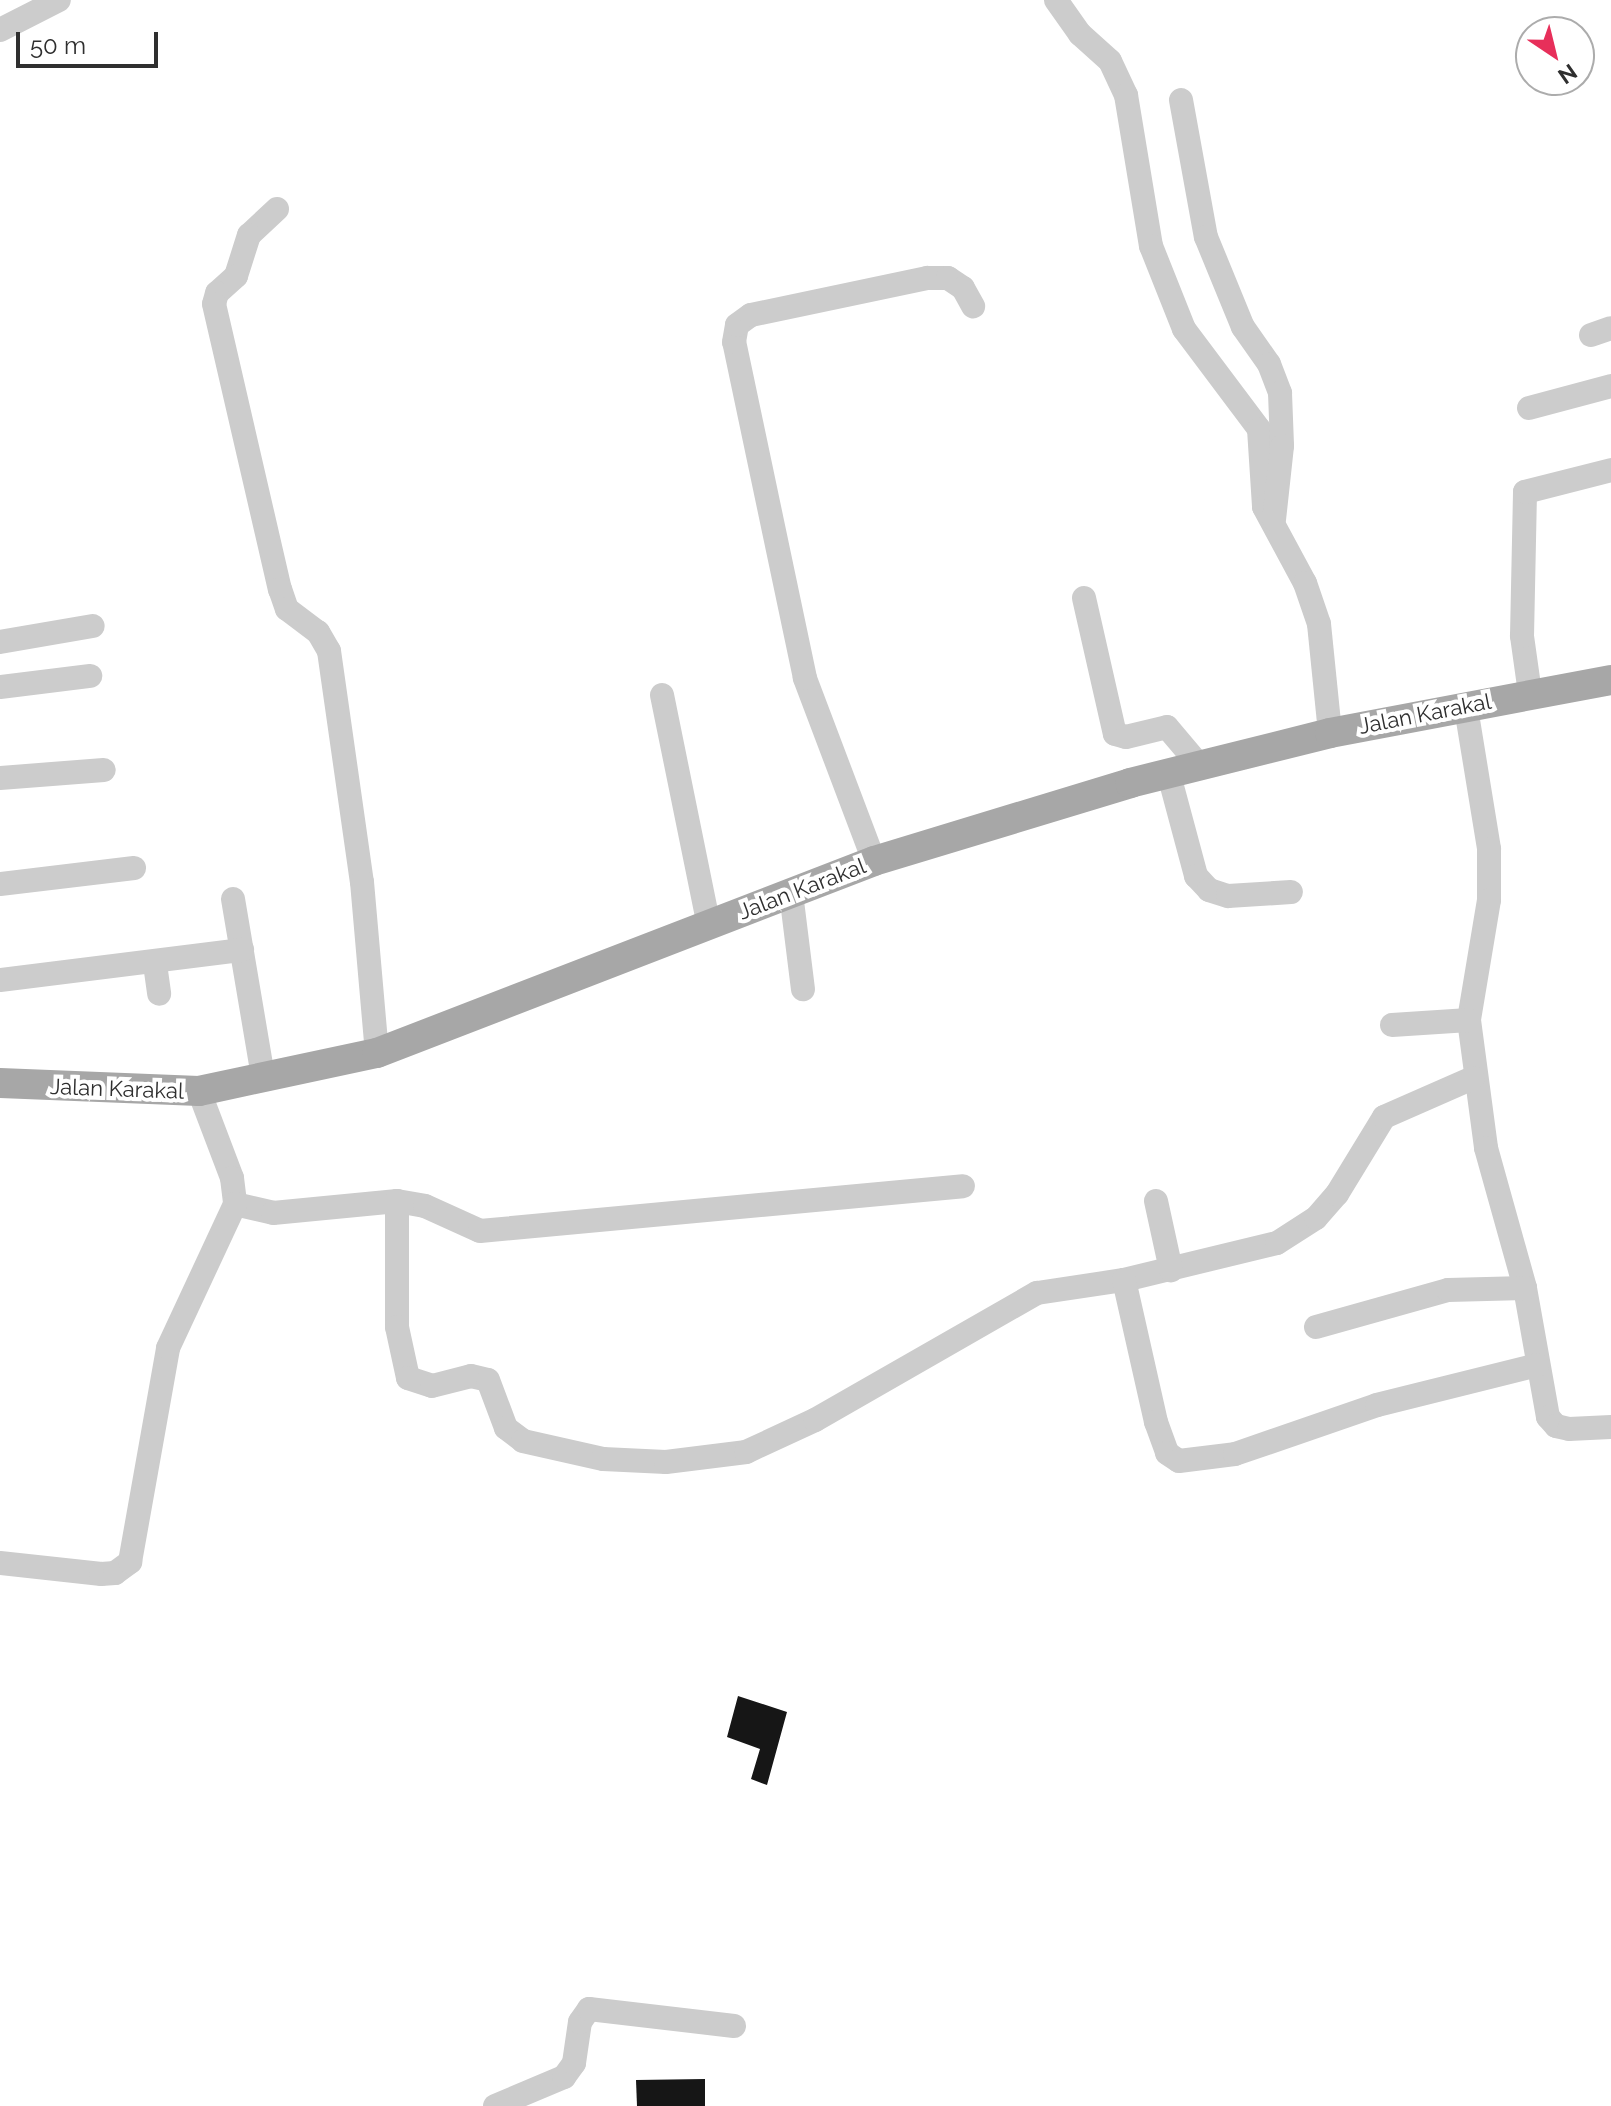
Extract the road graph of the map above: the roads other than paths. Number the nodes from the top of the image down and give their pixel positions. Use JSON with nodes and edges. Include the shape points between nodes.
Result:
{"nodes":[{"id":1,"x":59,"y":0,"type":"edge"},
{"id":2,"x":1056,"y":0,"type":"edge"},
{"id":3,"x":0,"y":30,"type":"edge"},
{"id":4,"x":1181,"y":100,"type":"dead end"},
{"id":5,"x":277,"y":209,"type":"dead end"},
{"id":6,"x":973,"y":306,"type":"dead end"},
{"id":7,"x":1611,"y":386,"type":"edge"},
{"id":8,"x":1529,"y":408,"type":"dead end"},
{"id":9,"x":1611,"y":470,"type":"edge"},
{"id":10,"x":1273,"y":522,"type":"junction"},
{"id":11,"x":1084,"y":598,"type":"dead end"},
{"id":12,"x":93,"y":626,"type":"dead end"},
{"id":13,"x":0,"y":642,"type":"edge"},
{"id":14,"x":90,"y":676,"type":"dead end"},
{"id":15,"x":1611,"y":680,"type":"edge"},
{"id":16,"x":0,"y":687,"type":"edge"},
{"id":17,"x":1530,"y":693,"type":"junction"},
{"id":18,"x":662,"y":695,"type":"dead end"},
{"id":19,"x":1466,"y":708,"type":"junction"},
{"id":20,"x":1330,"y":733,"type":"junction"},
{"id":21,"x":1200,"y":766,"type":"junction"},
{"id":22,"x":104,"y":770,"type":"dead end"},
{"id":23,"x":1169,"y":775,"type":"junction"},
{"id":24,"x":0,"y":778,"type":"edge"},
{"id":25,"x":874,"y":861,"type":"junction"},
{"id":26,"x":134,"y":868,"type":"dead end"},
{"id":27,"x":0,"y":884,"type":"edge"},
{"id":28,"x":1291,"y":892,"type":"dead end"},
{"id":29,"x":791,"y":893,"type":"junction"},
{"id":30,"x":233,"y":899,"type":"dead end"},
{"id":31,"x":709,"y":925,"type":"junction"},
{"id":32,"x":242,"y":950,"type":"junction"},
{"id":33,"x":155,"y":964,"type":"junction"},
{"id":34,"x":0,"y":980,"type":"edge"},
{"id":35,"x":803,"y":989,"type":"dead end"},
{"id":36,"x":159,"y":994,"type":"dead end"},
{"id":37,"x":1469,"y":1020,"type":"junction"},
{"id":38,"x":1392,"y":1025,"type":"dead end"},
{"id":39,"x":377,"y":1053,"type":"junction"},
{"id":40,"x":263,"y":1077,"type":"junction"},
{"id":41,"x":1473,"y":1078,"type":"junction"},
{"id":42,"x":0,"y":1083,"type":"edge"},
{"id":43,"x":199,"y":1091,"type":"junction"},
{"id":44,"x":963,"y":1186,"type":"dead end"},
{"id":45,"x":397,"y":1201,"type":"junction"},
{"id":46,"x":1156,"y":1201,"type":"dead end"},
{"id":47,"x":235,"y":1204,"type":"junction"},
{"id":48,"x":1171,"y":1270,"type":"junction"},
{"id":49,"x":1124,"y":1280,"type":"junction"},
{"id":50,"x":1525,"y":1288,"type":"junction"},
{"id":51,"x":1316,"y":1327,"type":"dead end"},
{"id":52,"x":1537,"y":1365,"type":"junction"},
{"id":53,"x":1611,"y":1427,"type":"edge"},
{"id":54,"x":0,"y":1563,"type":"edge"},
{"id":55,"x":734,"y":2026,"type":"dead end"},
{"id":56,"x":495,"y":2106,"type":"edge"}],
"edges":[{"from":1,"to":3,"type":"street"},
{"from":2,"to":10,"type":"street","via":[[1080,34],[1110,61],[1126,95],[1158,268],[1190,342],[1259,429],[1264,448],[1259,482]]},
{"from":4,"to":10,"type":"street","via":[[1206,237],[1243,327],[1269,364],[1280,393],[1282,446]]},
{"from":5,"to":39,"type":"street","via":[[249,235],[236,276],[217,293],[214,304],[280,589],[287,609],[318,632],[329,651],[362,882]]},
{"from":6,"to":25,"type":"street","via":[[963,288],[948,278],[927,278],[751,315],[737,325],[734,342],[805,678]]},
{"from":7,"to":8,"type":"street"},
{"from":9,"to":17,"type":"street","via":[[1525,492],[1522,625]]},
{"from":10,"to":20,"type":"street","via":[[1305,583],[1319,624]]},
{"from":11,"to":21,"type":"street","via":[[1115,734],[1126,737],[1167,727]]},
{"from":12,"to":13,"type":"street"},
{"from":14,"to":16,"type":"street"},
{"from":15,"to":17,"type":"main road","name":"Jalan Karakal"},
{"from":17,"to":19,"type":"main road","name":"Jalan Karakal"},
{"from":18,"to":31,"type":"street"},
{"from":19,"to":20,"type":"main road","name":"Jalan Karakal"},
{"from":19,"to":37,"type":"street","via":[[1489,849],[1489,900]]},
{"from":20,"to":21,"type":"main road","name":"Jalan Karakal"},
{"from":21,"to":23,"type":"main road","name":"Jalan Karakal"},
{"from":22,"to":24,"type":"street"},
{"from":23,"to":25,"type":"main road","name":"Jalan Karakal"},
{"from":23,"to":28,"type":"street","via":[[1196,876],[1209,890],[1228,896]]},
{"from":25,"to":29,"type":"main road","name":"Jalan Karakal"},
{"from":26,"to":27,"type":"street"},
{"from":29,"to":31,"type":"main road","name":"Jalan Karakal"},
{"from":29,"to":35,"type":"street"},
{"from":30,"to":32,"type":"street"},
{"from":31,"to":39,"type":"main road","name":"Jalan Karakal"},
{"from":32,"to":33,"type":"street"},
{"from":32,"to":40,"type":"street"},
{"from":33,"to":34,"type":"street"},
{"from":33,"to":36,"type":"street"},
{"from":37,"to":38,"type":"street"},
{"from":37,"to":41,"type":"street"},
{"from":39,"to":40,"type":"main road","name":"Jalan Karakal"},
{"from":40,"to":43,"type":"main road","name":"Jalan Karakal"},
{"from":41,"to":48,"type":"street","via":[[1384,1117],[1337,1194],[1316,1218],[1277,1243]]},
{"from":41,"to":50,"type":"street","via":[[1486,1148]]},
{"from":42,"to":43,"type":"main road","name":"Jalan Karakal"},
{"from":43,"to":47,"type":"street","via":[[232,1178]]},
{"from":44,"to":45,"type":"street","via":[[480,1231],[425,1206]]},
{"from":45,"to":47,"type":"street","via":[[273,1213]]},
{"from":45,"to":49,"type":"street","via":[[395,1270],[403,1372],[421,1386],[471,1376],[488,1380],[512,1435],[603,1459],[666,1462],[746,1452],[815,1420],[1037,1293]]},
{"from":46,"to":48,"type":"street"},
{"from":47,"to":54,"type":"street","via":[[168,1348],[130,1562],[115,1573],[101,1574]]},
{"from":48,"to":49,"type":"street"},
{"from":49,"to":52,"type":"street","via":[[1156,1422],[1167,1453],[1179,1461],[1235,1454],[1377,1405]]},
{"from":50,"to":51,"type":"street","via":[[1448,1290]]},
{"from":50,"to":52,"type":"street"},
{"from":52,"to":53,"type":"street","via":[[1548,1417],[1556,1426]]},
{"from":55,"to":56,"type":"street","via":[[589,2009],[580,2022],[574,2063],[564,2077]]}]}
